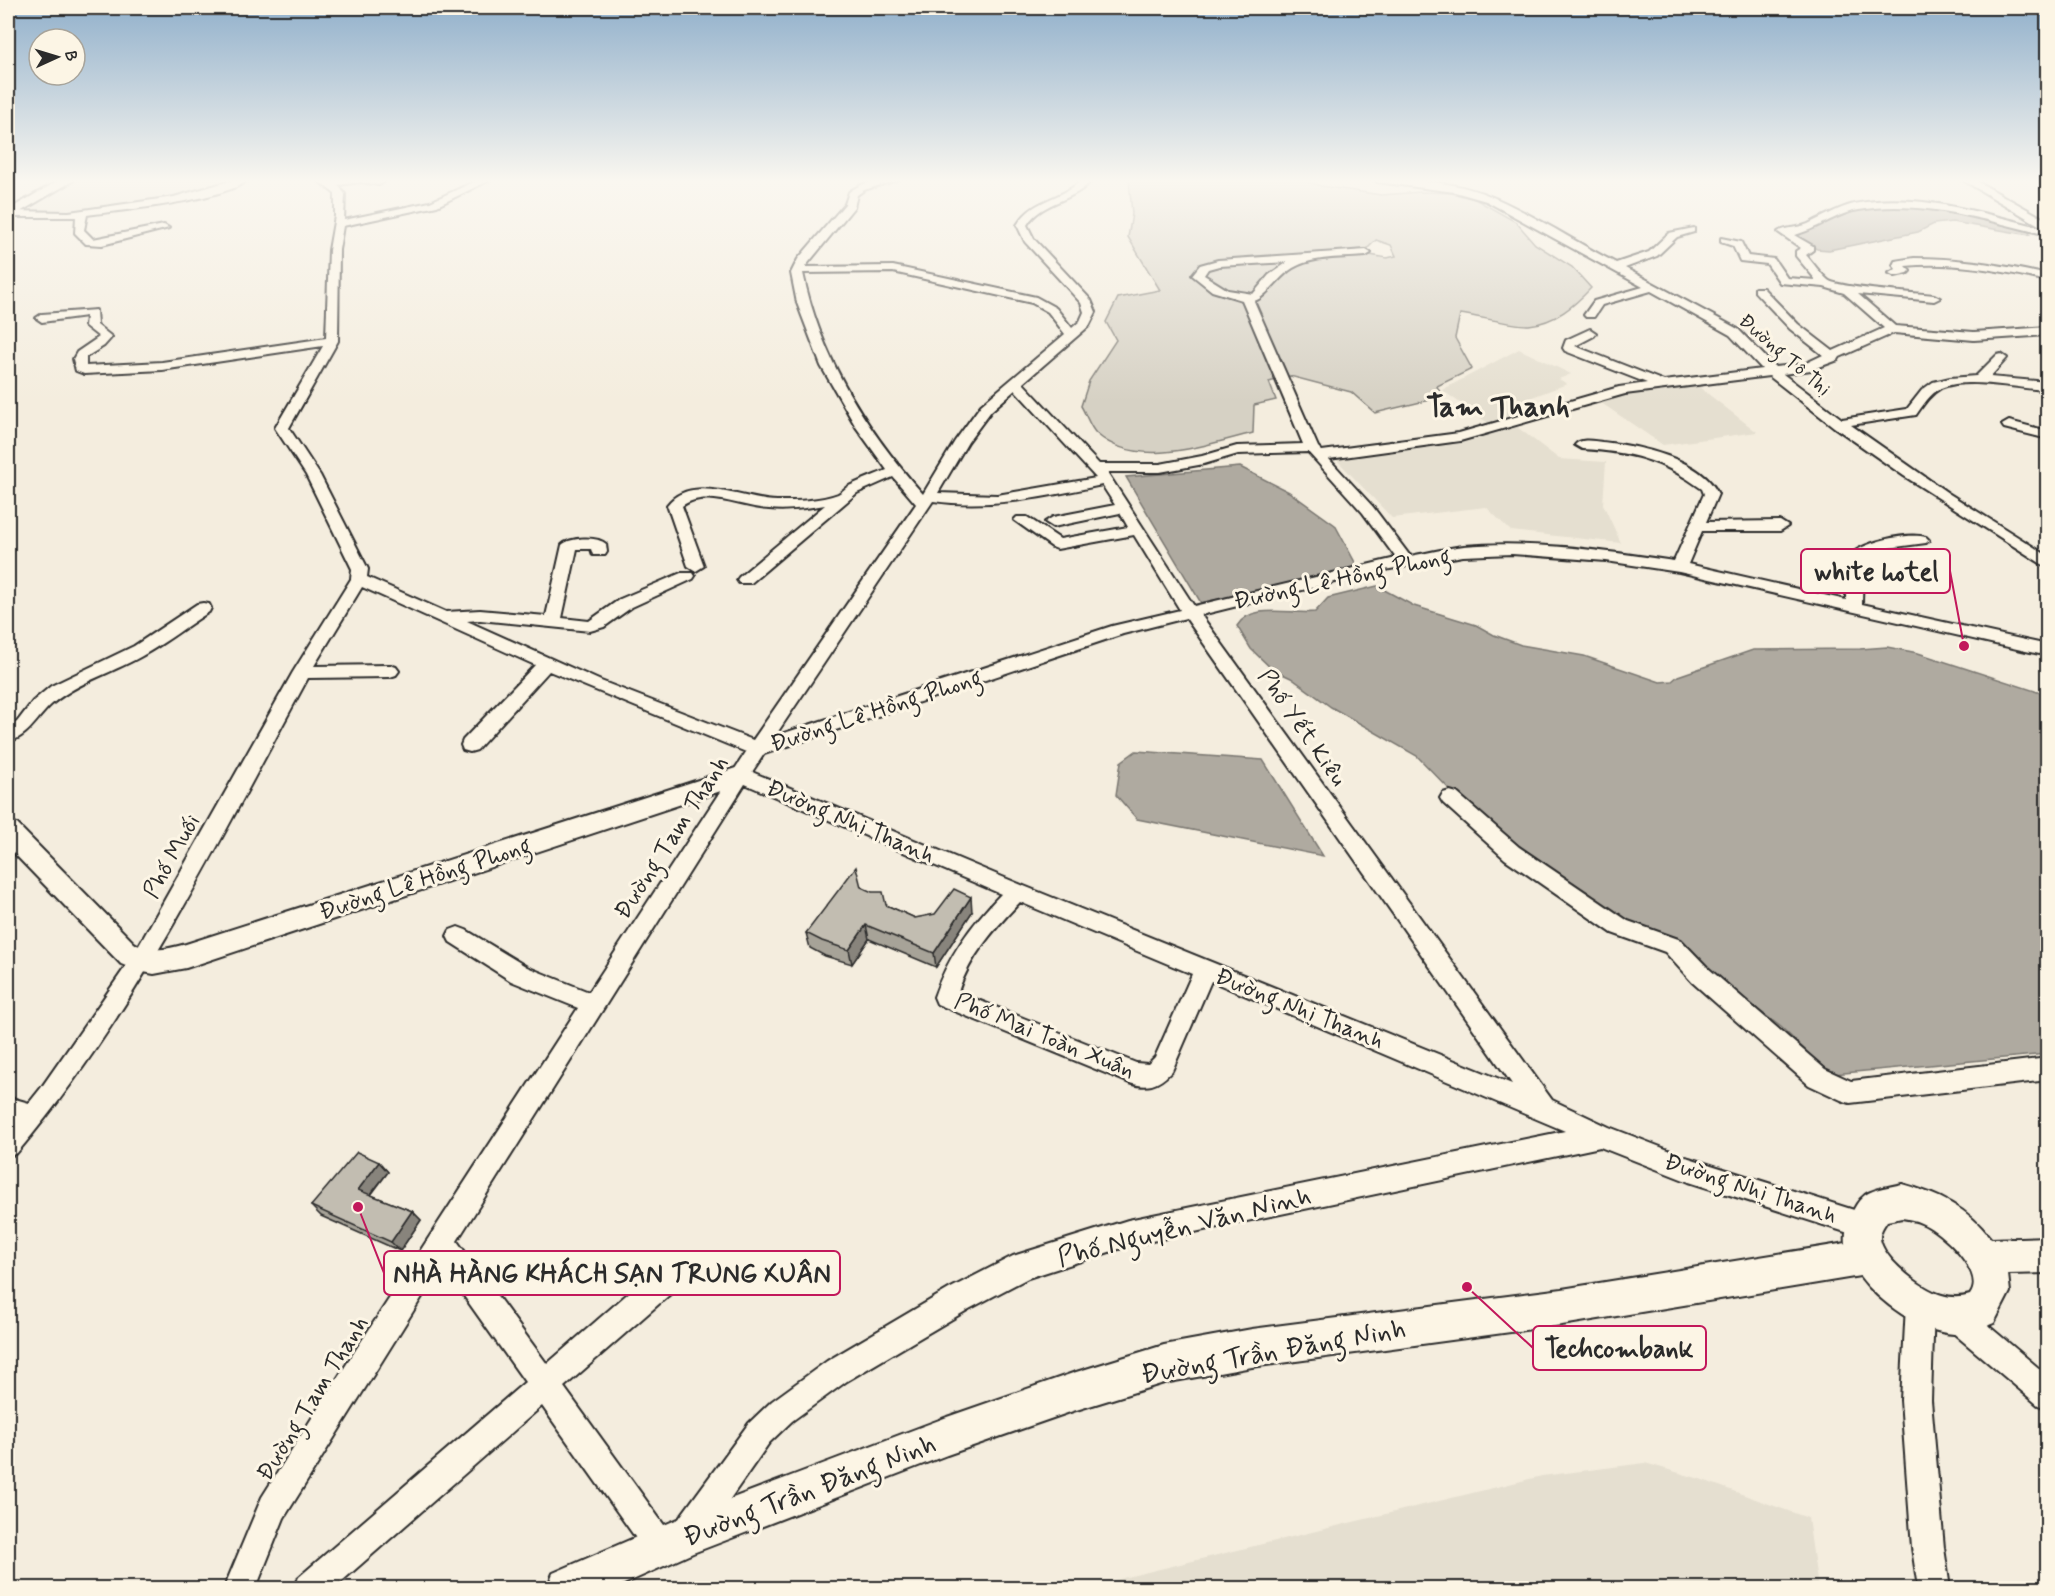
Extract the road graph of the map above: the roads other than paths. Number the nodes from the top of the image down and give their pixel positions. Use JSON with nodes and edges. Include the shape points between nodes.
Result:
{"nodes":[{"id":1,"x":334,"y":253,"type":"edge"},
{"id":2,"x":808,"y":253,"type":"edge"},
{"id":3,"x":1042,"y":253,"type":"edge"},
{"id":4,"x":1359,"y":253,"type":"edge"},
{"id":5,"x":1588,"y":253,"type":"edge"},
{"id":6,"x":1654,"y":253,"type":"edge"},
{"id":7,"x":1741,"y":253,"type":"edge"},
{"id":8,"x":1800,"y":253,"type":"edge"},
{"id":9,"x":1310,"y":257,"type":"junction"},
{"id":10,"x":1614,"y":268,"type":"junction"},
{"id":11,"x":797,"y":270,"type":"junction"},
{"id":12,"x":1895,"y":273,"type":"dead end"},
{"id":13,"x":2048,"y":278,"type":"edge"},
{"id":14,"x":1825,"y":284,"type":"junction"},
{"id":15,"x":1651,"y":288,"type":"junction"},
{"id":16,"x":1759,"y":290,"type":"dead end"},
{"id":17,"x":1848,"y":291,"type":"junction"},
{"id":18,"x":1247,"y":298,"type":"junction"},
{"id":19,"x":1934,"y":298,"type":"dead end"},
{"id":20,"x":1590,"y":315,"type":"dead end"},
{"id":21,"x":42,"y":318,"type":"dead end"},
{"id":22,"x":1892,"y":329,"type":"junction"},
{"id":23,"x":2048,"y":331,"type":"edge"},
{"id":24,"x":1590,"y":333,"type":"dead end"},
{"id":25,"x":1072,"y":335,"type":"junction"},
{"id":26,"x":332,"y":341,"type":"junction"},
{"id":27,"x":1834,"y":357,"type":"junction"},
{"id":28,"x":2001,"y":358,"type":"dead end"},
{"id":29,"x":1772,"y":372,"type":"junction"},
{"id":30,"x":1979,"y":381,"type":"junction"},
{"id":31,"x":1014,"y":382,"type":"junction"},
{"id":32,"x":1660,"y":384,"type":"junction"},
{"id":33,"x":2048,"y":386,"type":"edge"},
{"id":34,"x":1839,"y":424,"type":"junction"},
{"id":35,"x":2009,"y":425,"type":"dead end"},
{"id":36,"x":2048,"y":435,"type":"edge"},
{"id":37,"x":1582,"y":445,"type":"dead end"},
{"id":38,"x":1315,"y":452,"type":"junction"},
{"id":39,"x":894,"y":472,"type":"junction"},
{"id":40,"x":1101,"y":474,"type":"junction"},
{"id":41,"x":844,"y":497,"type":"junction"},
{"id":42,"x":926,"y":500,"type":"junction"},
{"id":43,"x":1124,"y":508,"type":"junction"},
{"id":44,"x":1022,"y":520,"type":"dead end"},
{"id":45,"x":1053,"y":522,"type":"dead end"},
{"id":46,"x":1780,"y":526,"type":"dead end"},
{"id":47,"x":1697,"y":527,"type":"junction"},
{"id":48,"x":1138,"y":530,"type":"junction"},
{"id":49,"x":1921,"y":540,"type":"dead end"},
{"id":50,"x":599,"y":552,"type":"dead end"},
{"id":51,"x":1405,"y":560,"type":"junction"},
{"id":52,"x":2048,"y":564,"type":"edge"},
{"id":53,"x":1679,"y":567,"type":"junction"},
{"id":54,"x":359,"y":579,"type":"junction"},
{"id":55,"x":745,"y":580,"type":"dead end"},
{"id":56,"x":1854,"y":607,"type":"junction"},
{"id":57,"x":203,"y":608,"type":"dead end"},
{"id":58,"x":1190,"y":612,"type":"junction"},
{"id":59,"x":447,"y":617,"type":"junction"},
{"id":60,"x":553,"y":622,"type":"junction"},
{"id":61,"x":2048,"y":651,"type":"edge"},
{"id":62,"x":546,"y":663,"type":"junction"},
{"id":63,"x":390,"y":671,"type":"dead end"},
{"id":64,"x":302,"y":672,"type":"junction"},
{"id":65,"x":8,"y":736,"type":"edge"},
{"id":66,"x":470,"y":745,"type":"dead end"},
{"id":67,"x":757,"y":749,"type":"junction"},
{"id":68,"x":742,"y":775,"type":"junction"},
{"id":69,"x":1450,"y":798,"type":"dead end"},
{"id":70,"x":11,"y":839,"type":"edge"},
{"id":71,"x":1017,"y":892,"type":"junction"},
{"id":72,"x":458,"y":936,"type":"dead end"},
{"id":73,"x":141,"y":962,"type":"junction"},
{"id":74,"x":1205,"y":969,"type":"junction"},
{"id":75,"x":594,"y":1004,"type":"junction"},
{"id":76,"x":2048,"y":1069,"type":"edge"},
{"id":77,"x":8,"y":1108,"type":"edge"},
{"id":78,"x":1543,"y":1108,"type":"junction"},
{"id":79,"x":33,"y":1115,"type":"junction"},
{"id":80,"x":1600,"y":1135,"type":"junction"},
{"id":81,"x":8,"y":1145,"type":"edge"},
{"id":82,"x":441,"y":1241,"type":"junction"},
{"id":83,"x":1867,"y":1241,"type":"junction"},
{"id":84,"x":2048,"y":1255,"type":"edge"},
{"id":85,"x":1983,"y":1257,"type":"junction"},
{"id":86,"x":666,"y":1279,"type":"dead end"},
{"id":87,"x":1920,"y":1305,"type":"junction"},
{"id":88,"x":1954,"y":1316,"type":"junction"},
{"id":89,"x":544,"y":1384,"type":"junction"},
{"id":90,"x":2048,"y":1395,"type":"edge"},
{"id":91,"x":673,"y":1542,"type":"junction"},
{"id":92,"x":240,"y":1588,"type":"edge"},
{"id":93,"x":310,"y":1588,"type":"edge"},
{"id":94,"x":568,"y":1588,"type":"edge"},
{"id":95,"x":1934,"y":1588,"type":"edge"}],
"edges":[{"from":1,"to":26,"type":"street"},
{"from":2,"to":11,"type":"street"},
{"from":3,"to":25,"type":"street","name":"Đường Tam Thanh","via":[[1087,302],[1090,312]]},
{"from":4,"to":9,"type":"street"},
{"from":5,"to":10,"type":"street","name":"Đường Tô Thị"},
{"from":6,"to":10,"type":"street"},
{"from":7,"to":14,"type":"street","via":[[1744,259],[1770,261],[1784,281]]},
{"from":8,"to":14,"type":"street"},
{"from":9,"to":18,"type":"street","via":[[1286,266],[1267,281],[1256,297]]},
{"from":9,"to":18,"type":"street","via":[[1218,263],[1198,272],[1201,279],[1227,293]]},
{"from":10,"to":15,"type":"street","name":"Đường Tô Thị"},
{"from":11,"to":25,"type":"street","via":[[893,269],[1036,300],[1052,310]]},
{"from":11,"to":39,"type":"street","via":[[816,341],[857,418]]},
{"from":12,"to":13,"type":"street","via":[[1904,271],[1899,263],[1931,262]]},
{"from":14,"to":17,"type":"street"},
{"from":15,"to":20,"type":"street","via":[[1598,303]]},
{"from":15,"to":29,"type":"street","name":"Đường Tô Thị","via":[[1734,332]]},
{"from":16,"to":27,"type":"street","via":[[1803,334]]},
{"from":17,"to":19,"type":"street"},
{"from":17,"to":22,"type":"street"},
{"from":18,"to":38,"type":"street"},
{"from":21,"to":26,"type":"street","via":[[92,312],[91,326],[106,337],[81,355],[78,363],[84,370],[162,366]]},
{"from":22,"to":23,"type":"street","via":[[1974,336]]},
{"from":22,"to":27,"type":"street"},
{"from":24,"to":32,"type":"street","via":[[1570,343],[1569,348]]},
{"from":25,"to":31,"type":"street","name":"Đường Tam Thanh"},
{"from":26,"to":54,"type":"street","via":[[282,428],[313,475],[360,569]]},
{"from":27,"to":29,"type":"street","via":[[1807,367]]},
{"from":28,"to":30,"type":"street"},
{"from":29,"to":32,"type":"street"},
{"from":29,"to":34,"type":"street","name":"Đường Tô Thị"},
{"from":30,"to":33,"type":"street"},
{"from":30,"to":34,"type":"street","via":[[1937,386],[1911,412]]},
{"from":31,"to":40,"type":"street","name":"Phố Yết Kiêu"},
{"from":31,"to":42,"type":"street","name":"Đường Tam Thanh","via":[[986,408]]},
{"from":32,"to":38,"type":"street","via":[[1599,395],[1460,437]]},
{"from":34,"to":52,"type":"street","name":"Đường Tô Thị","via":[[1905,472]]},
{"from":35,"to":36,"type":"street"},
{"from":37,"to":47,"type":"street","via":[[1651,453],[1700,481],[1711,494]]},
{"from":38,"to":40,"type":"street","via":[[1237,450],[1160,468]]},
{"from":38,"to":51,"type":"street","via":[[1368,510]]},
{"from":39,"to":41,"type":"street","via":[[859,485]]},
{"from":39,"to":42,"type":"street"},
{"from":40,"to":42,"type":"street","via":[[994,501]]},
{"from":40,"to":43,"type":"street","name":"Phố Yết Kiêu"},
{"from":41,"to":55,"type":"street"},
{"from":41,"to":60,"type":"street","via":[[771,505],[713,494],[681,498],[674,505],[691,571],[626,603],[598,623],[584,626]]},
{"from":42,"to":67,"type":"street","name":"Đường Tam Thanh"},
{"from":43,"to":45,"type":"street"},
{"from":43,"to":48,"type":"street","name":"Phố Yết Kiêu"},
{"from":44,"to":48,"type":"street","via":[[1057,544]]},
{"from":46,"to":47,"type":"street"},
{"from":47,"to":53,"type":"street"},
{"from":48,"to":58,"type":"street","name":"Phố Yết Kiêu"},
{"from":49,"to":56,"type":"street","via":[[1882,545],[1855,558]]},
{"from":50,"to":60,"type":"street","via":[[598,544],[570,545]]},
{"from":51,"to":53,"type":"street","name":"Đường Lê Hồng Phong","via":[[1463,551],[1527,550]]},
{"from":51,"to":58,"type":"street","name":"Đường Lê Hồng Phong"},
{"from":53,"to":56,"type":"street","name":"Đường Lê Hồng Phong"},
{"from":54,"to":59,"type":"street","name":"Đường Nhị Thanh"},
{"from":54,"to":64,"type":"street","name":"Phố Muối"},
{"from":56,"to":61,"type":"street","name":"Đường Lê Hồng Phong"},
{"from":57,"to":65,"type":"street","via":[[140,650],[57,690]]},
{"from":58,"to":67,"type":"street","name":"Đường Lê Hồng Phong","via":[[1107,633]]},
{"from":58,"to":78,"type":"street","name":"Phố Yết Kiêu"},
{"from":59,"to":60,"type":"street","via":[[480,615]]},
{"from":59,"to":62,"type":"street","name":"Đường Nhị Thanh"},
{"from":62,"to":66,"type":"street"},
{"from":62,"to":67,"type":"street","name":"Đường Nhị Thanh"},
{"from":63,"to":64,"type":"street"},
{"from":64,"to":73,"type":"street","name":"Phố Muối"},
{"from":67,"to":68,"type":"street","name":"Đường Tam Thanh"},
{"from":68,"to":71,"type":"street","name":"Đường Nhị Thanh"},
{"from":68,"to":73,"type":"main road","name":"Đường Lê Hồng Phong","via":[[186,956]]},
{"from":68,"to":75,"type":"street","name":"Đường Tam Thanh"},
{"from":69,"to":76,"type":"street","via":[[1512,853],[1620,927],[1673,946],[1700,975],[1818,1077],[1850,1092]]},
{"from":70,"to":73,"type":"main road","via":[[124,951]]},
{"from":71,"to":74,"type":"street","name":"Đường Nhị Thanh"},
{"from":71,"to":74,"type":"street","name":"Phố Mai Toàn Xuân","via":[[958,961],[945,997],[1135,1074],[1153,1075],[1164,1064]]},
{"from":72,"to":75,"type":"street","via":[[519,974]]},
{"from":73,"to":79,"type":"street","name":"Phố Muối"},
{"from":74,"to":78,"type":"street","name":"Đường Nhị Thanh"},
{"from":75,"to":82,"type":"street","name":"Đường Tam Thanh"},
{"from":77,"to":79,"type":"street"},
{"from":78,"to":80,"type":"street","name":"Đường Nhị Thanh"},
{"from":79,"to":81,"type":"street","name":"Phố Muối"},
{"from":80,"to":83,"type":"street","name":"Đường Nhị Thanh"},
{"from":80,"to":91,"type":"street","name":"Phố Nguyễn Văn Ninh","via":[[1128,1233],[1023,1266],[837,1371],[782,1411],[759,1433]]},
{"from":82,"to":89,"type":"street"},
{"from":82,"to":92,"type":"street","name":"Đường Tam Thanh","via":[[273,1508]]},
{"from":83,"to":85,"type":"main road","via":[[1876,1207],[1902,1201],[1934,1211],[1965,1232]]},
{"from":83,"to":87,"type":"main road","via":[[1889,1282]]},
{"from":83,"to":91,"type":"main road","name":"Đường Trần Đăng Ninh","via":[[1562,1307],[1252,1348],[1164,1364],[947,1436]]},
{"from":84,"to":85,"type":"main road"},
{"from":85,"to":88,"type":"main road","via":[[1993,1290],[1982,1310]]},
{"from":86,"to":89,"type":"street"},
{"from":87,"to":88,"type":"main road"},
{"from":87,"to":95,"type":"street","via":[[1916,1400]]},
{"from":88,"to":90,"type":"street"},
{"from":89,"to":91,"type":"street"},
{"from":89,"to":93,"type":"street"},
{"from":91,"to":94,"type":"main road","name":"Đường Trần Đăng Ninh"}]}
